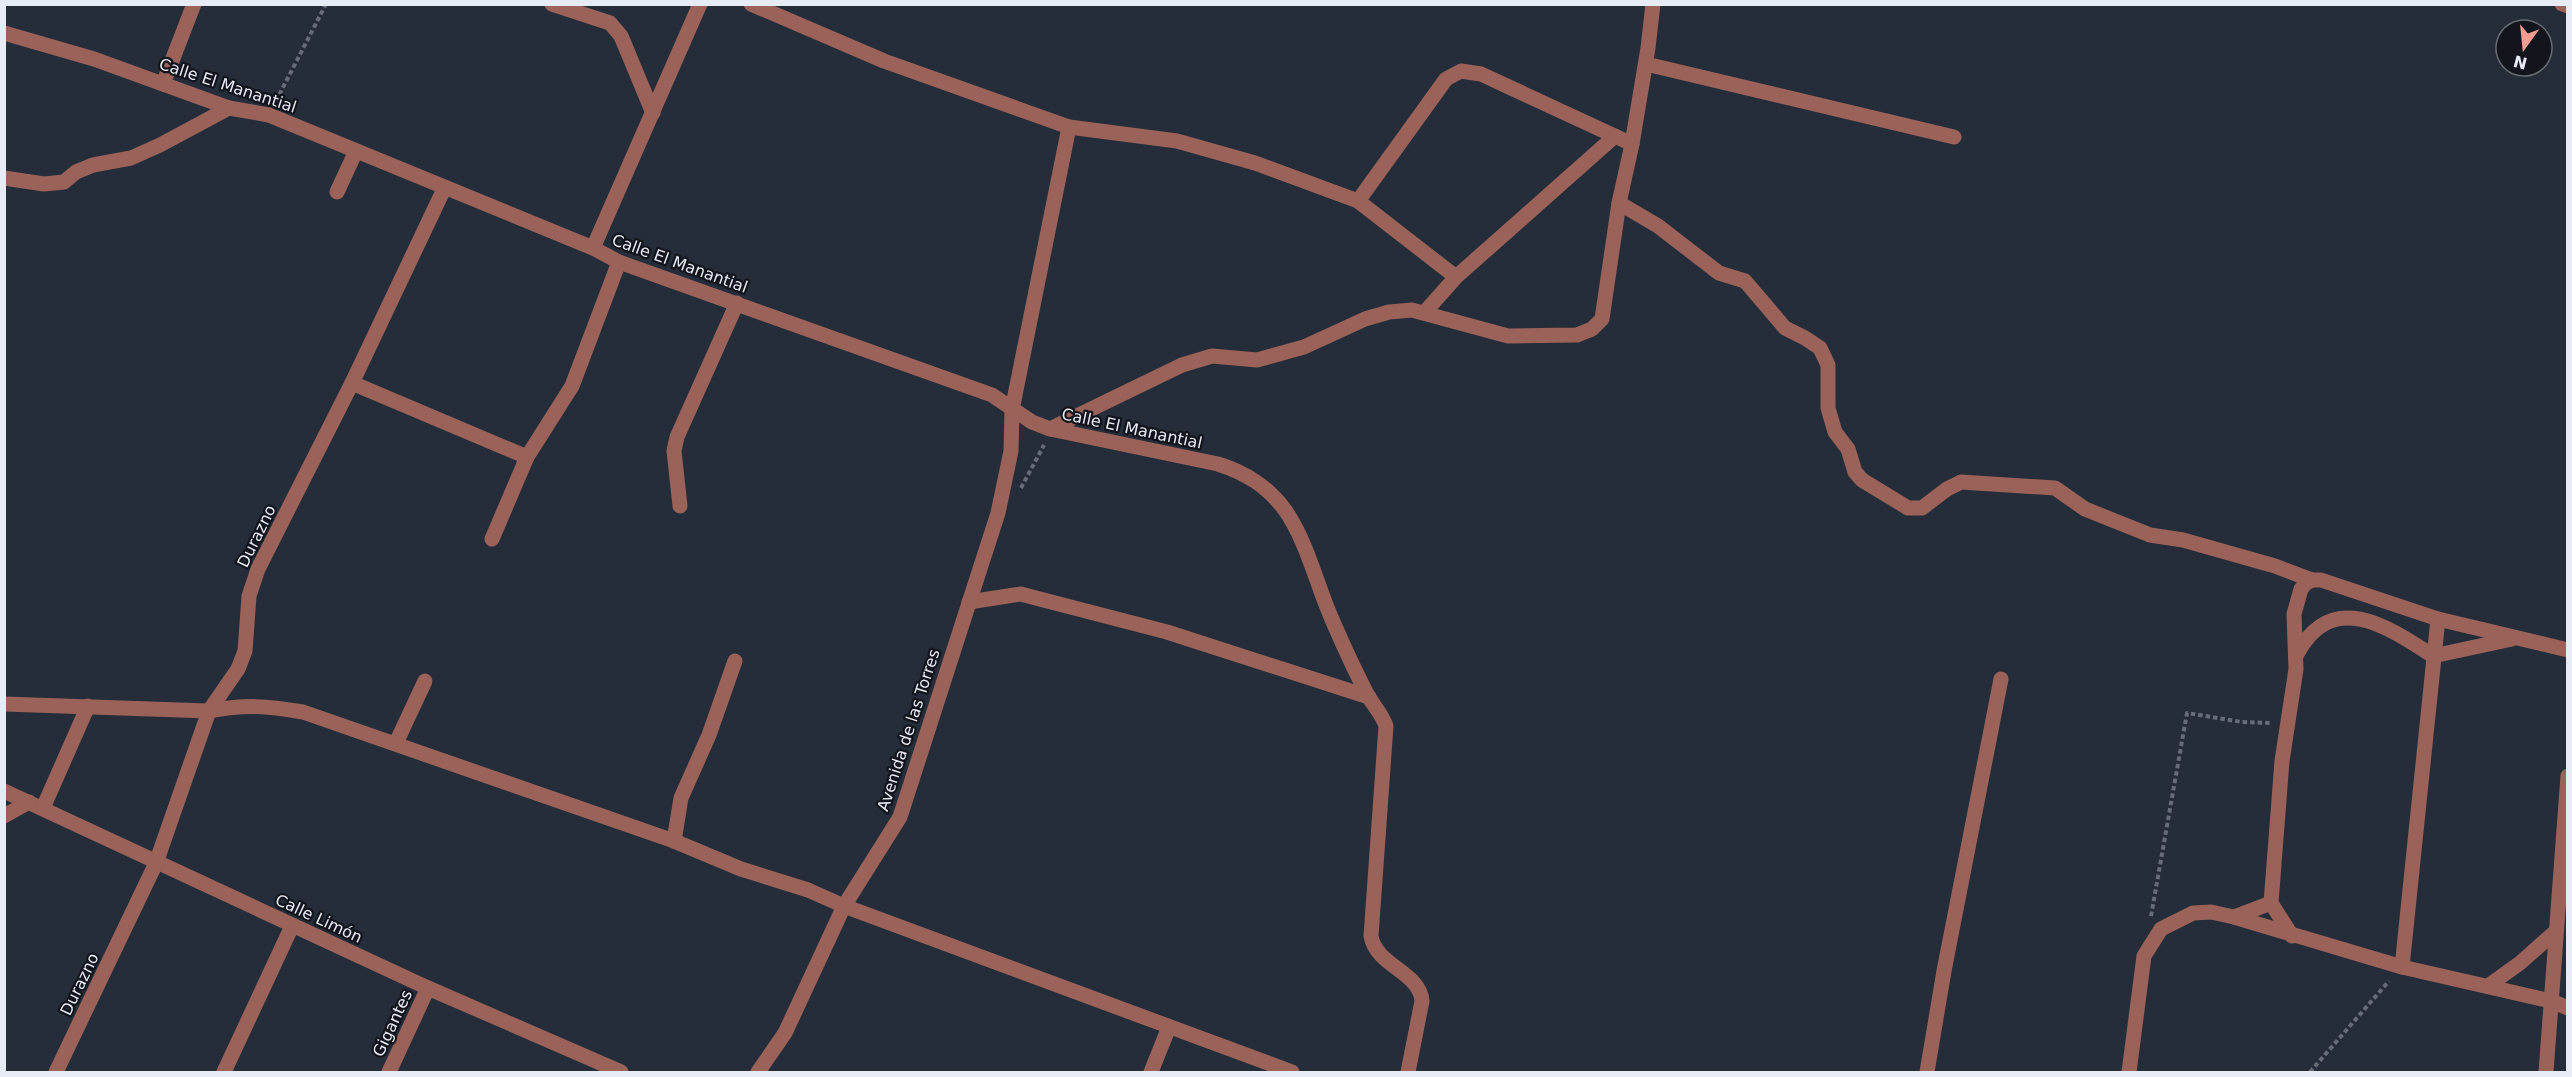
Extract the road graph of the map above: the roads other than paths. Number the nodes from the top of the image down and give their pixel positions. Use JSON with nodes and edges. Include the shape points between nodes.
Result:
{"nodes":[{"id":1,"x":194,"y":4,"type":"edge"},
{"id":2,"x":552,"y":4,"type":"edge"},
{"id":3,"x":700,"y":4,"type":"edge"},
{"id":4,"x":751,"y":4,"type":"edge"},
{"id":5,"x":1653,"y":4,"type":"edge"},
{"id":6,"x":2562,"y":4,"type":"edge"},
{"id":7,"x":2568,"y":6,"type":"edge"},
{"id":8,"x":4,"y":33,"type":"edge"},
{"id":9,"x":1646,"y":63,"type":"junction"},
{"id":10,"x":163,"y":84,"type":"junction"},
{"id":11,"x":230,"y":108,"type":"junction"},
{"id":12,"x":653,"y":113,"type":"junction"},
{"id":13,"x":1069,"y":127,"type":"junction"},
{"id":14,"x":1615,"y":136,"type":"junction"},
{"id":15,"x":1954,"y":137,"type":"dead end"},
{"id":16,"x":1632,"y":144,"type":"junction"},
{"id":17,"x":356,"y":151,"type":"junction"},
{"id":18,"x":4,"y":178,"type":"edge"},
{"id":19,"x":444,"y":189,"type":"junction"},
{"id":20,"x":337,"y":192,"type":"dead end"},
{"id":21,"x":1358,"y":201,"type":"junction"},
{"id":22,"x":1619,"y":203,"type":"junction"},
{"id":23,"x":593,"y":249,"type":"junction"},
{"id":24,"x":619,"y":262,"type":"junction"},
{"id":25,"x":1456,"y":277,"type":"junction"},
{"id":26,"x":737,"y":303,"type":"junction"},
{"id":27,"x":1424,"y":313,"type":"junction"},
{"id":28,"x":352,"y":383,"type":"junction"},
{"id":29,"x":1012,"y":410,"type":"junction"},
{"id":30,"x":1050,"y":429,"type":"junction"},
{"id":31,"x":527,"y":457,"type":"junction"},
{"id":32,"x":680,"y":506,"type":"dead end"},
{"id":33,"x":492,"y":539,"type":"dead end"},
{"id":34,"x":2312,"y":580,"type":"junction"},
{"id":35,"x":969,"y":602,"type":"junction"},
{"id":36,"x":2438,"y":619,"type":"junction"},
{"id":37,"x":2517,"y":638,"type":"junction"},
{"id":38,"x":2568,"y":650,"type":"edge"},
{"id":39,"x":2297,"y":654,"type":"junction"},
{"id":40,"x":2433,"y":656,"type":"junction"},
{"id":41,"x":735,"y":661,"type":"dead end"},
{"id":42,"x":2001,"y":679,"type":"dead end"},
{"id":43,"x":425,"y":681,"type":"dead end"},
{"id":44,"x":1369,"y":697,"type":"junction"},
{"id":45,"x":4,"y":704,"type":"edge"},
{"id":46,"x":88,"y":706,"type":"junction"},
{"id":47,"x":209,"y":711,"type":"junction"},
{"id":48,"x":396,"y":743,"type":"junction"},
{"id":49,"x":2568,"y":776,"type":"edge"},
{"id":50,"x":4,"y":791,"type":"edge"},
{"id":51,"x":36,"y":805,"type":"junction"},
{"id":52,"x":4,"y":816,"type":"edge"},
{"id":53,"x":674,"y":841,"type":"junction"},
{"id":54,"x":156,"y":863,"type":"junction"},
{"id":55,"x":2271,"y":903,"type":"junction"},
{"id":56,"x":844,"y":906,"type":"junction"},
{"id":57,"x":2234,"y":917,"type":"junction"},
{"id":58,"x":292,"y":926,"type":"junction"},
{"id":59,"x":2555,"y":932,"type":"junction"},
{"id":60,"x":2292,"y":936,"type":"junction"},
{"id":61,"x":2402,"y":966,"type":"junction"},
{"id":62,"x":2488,"y":986,"type":"junction"},
{"id":63,"x":428,"y":988,"type":"junction"},
{"id":64,"x":2551,"y":1001,"type":"junction"},
{"id":65,"x":2568,"y":1008,"type":"edge"},
{"id":66,"x":1169,"y":1027,"type":"junction"},
{"id":67,"x":56,"y":1072,"type":"edge"},
{"id":68,"x":224,"y":1072,"type":"edge"},
{"id":69,"x":389,"y":1072,"type":"edge"},
{"id":70,"x":621,"y":1072,"type":"edge"},
{"id":71,"x":758,"y":1072,"type":"edge"},
{"id":72,"x":1151,"y":1072,"type":"edge"},
{"id":73,"x":1292,"y":1072,"type":"edge"},
{"id":74,"x":1408,"y":1072,"type":"edge"},
{"id":75,"x":1927,"y":1072,"type":"edge"},
{"id":76,"x":2129,"y":1072,"type":"edge"},
{"id":77,"x":2546,"y":1072,"type":"edge"}],
"edges":[{"from":1,"to":10,"type":"street"},
{"from":2,"to":12,"type":"street","via":[[610,23],[621,36]]},
{"from":3,"to":12,"type":"street"},
{"from":4,"to":13,"type":"street","via":[[884,61]]},
{"from":5,"to":9,"type":"street"},
{"from":6,"to":7,"type":"street"},
{"from":8,"to":10,"type":"street","name":"Calle El Manantial"},
{"from":9,"to":15,"type":"street"},
{"from":9,"to":16,"type":"street"},
{"from":10,"to":11,"type":"street","name":"Calle El Manantial"},
{"from":11,"to":17,"type":"street","name":"Calle El Manantial","via":[[269,115]]},
{"from":11,"to":18,"type":"street","via":[[131,158],[93,165],[64,182],[44,184]]},
{"from":12,"to":23,"type":"street"},
{"from":13,"to":21,"type":"street","via":[[1177,141],[1255,163]]},
{"from":13,"to":29,"type":"street","name":"Avenida de las Torres"},
{"from":14,"to":16,"type":"street"},
{"from":14,"to":21,"type":"street","via":[[1481,74],[1461,71],[1446,79]]},
{"from":14,"to":25,"type":"street"},
{"from":16,"to":22,"type":"street"},
{"from":17,"to":19,"type":"street","name":"Calle El Manantial"},
{"from":17,"to":20,"type":"street"},
{"from":19,"to":23,"type":"street","name":"Calle El Manantial"},
{"from":19,"to":28,"type":"street","name":"Durazno"},
{"from":21,"to":25,"type":"street"},
{"from":22,"to":27,"type":"street","via":[[1602,319],[1592,328],[1577,334],[1508,336]]},
{"from":22,"to":34,"type":"street","via":[[1658,226],[1719,273],[1745,281],[1785,328],[1820,348],[1828,364],[1828,408],[1855,472],[1908,508],[1922,508],[1961,482],[2055,488],[2085,509],[2150,535],[2241,556]]},
{"from":23,"to":24,"type":"street","name":"Calle El Manantial"},
{"from":24,"to":26,"type":"street","name":"Calle El Manantial"},
{"from":24,"to":31,"type":"street","via":[[572,386]]},
{"from":25,"to":27,"type":"street"},
{"from":26,"to":29,"type":"street","name":"Calle El Manantial","via":[[992,395]]},
{"from":26,"to":32,"type":"street","via":[[677,437],[674,451]]},
{"from":27,"to":30,"type":"street","via":[[1389,312],[1304,347],[1257,360],[1212,356],[1182,365]]},
{"from":28,"to":31,"type":"street"},
{"from":28,"to":47,"type":"street","name":"Durazno","via":[[258,569],[249,596],[245,651],[238,669]]},
{"from":29,"to":30,"type":"street","name":"Calle El Manantial"},
{"from":29,"to":35,"type":"street","name":"Avenida de las Torres","via":[[1011,451],[998,513]]},
{"from":30,"to":44,"type":"street","name":"Calle El Manantial","via":[[1218,464],[1248,475],[1273,496],[1295,527],[1333,622]]},
{"from":31,"to":33,"type":"street"},
{"from":34,"to":36,"type":"street"},
{"from":34,"to":39,"type":"street","via":[[2301,589],[2294,614]]},
{"from":35,"to":44,"type":"street","via":[[1021,594],[1167,632]]},
{"from":35,"to":56,"type":"street","name":"Avenida de las Torres","via":[[900,817]]},
{"from":36,"to":37,"type":"street"},
{"from":36,"to":40,"type":"street"},
{"from":37,"to":38,"type":"street"},
{"from":37,"to":40,"type":"street"},
{"from":39,"to":40,"type":"street","via":[[2305,639],[2321,624],[2342,619],[2363,620],[2382,627]]},
{"from":39,"to":55,"type":"street","via":[[2282,762]]},
{"from":40,"to":61,"type":"street"},
{"from":41,"to":53,"type":"street","via":[[681,798]]},
{"from":42,"to":75,"type":"street"},
{"from":43,"to":48,"type":"street"},
{"from":44,"to":74,"type":"street","name":"Calle El Manantial","via":[[1383,717],[1386,733],[1371,936],[1381,956],[1422,994]]},
{"from":45,"to":46,"type":"street"},
{"from":46,"to":47,"type":"street"},
{"from":46,"to":51,"type":"street"},
{"from":47,"to":48,"type":"street","via":[[261,705],[303,712]]},
{"from":47,"to":54,"type":"street","name":"Durazno"},
{"from":48,"to":53,"type":"street"},
{"from":49,"to":59,"type":"street"},
{"from":50,"to":51,"type":"street","name":"Calle Limón"},
{"from":51,"to":52,"type":"street"},
{"from":51,"to":54,"type":"street","name":"Calle Limón"},
{"from":53,"to":56,"type":"street"},
{"from":54,"to":58,"type":"street","name":"Calle Limón"},
{"from":54,"to":67,"type":"street","name":"Durazno"},
{"from":55,"to":57,"type":"street"},
{"from":55,"to":60,"type":"street"},
{"from":56,"to":66,"type":"street"},
{"from":56,"to":71,"type":"street","name":"Avenida de las Torres","via":[[785,1033]]},
{"from":57,"to":60,"type":"street"},
{"from":57,"to":76,"type":"street","via":[[2193,913],[2161,929],[2144,956]]},
{"from":58,"to":63,"type":"street","name":"Calle Limón"},
{"from":58,"to":68,"type":"street"},
{"from":59,"to":62,"type":"street"},
{"from":59,"to":64,"type":"street"},
{"from":60,"to":61,"type":"street"},
{"from":61,"to":62,"type":"street"},
{"from":62,"to":64,"type":"street"},
{"from":63,"to":69,"type":"street","name":"Gigantes"},
{"from":63,"to":70,"type":"street","name":"Calle Limón"},
{"from":64,"to":65,"type":"street"},
{"from":64,"to":77,"type":"street"},
{"from":66,"to":72,"type":"street"},
{"from":66,"to":73,"type":"street"}]}
